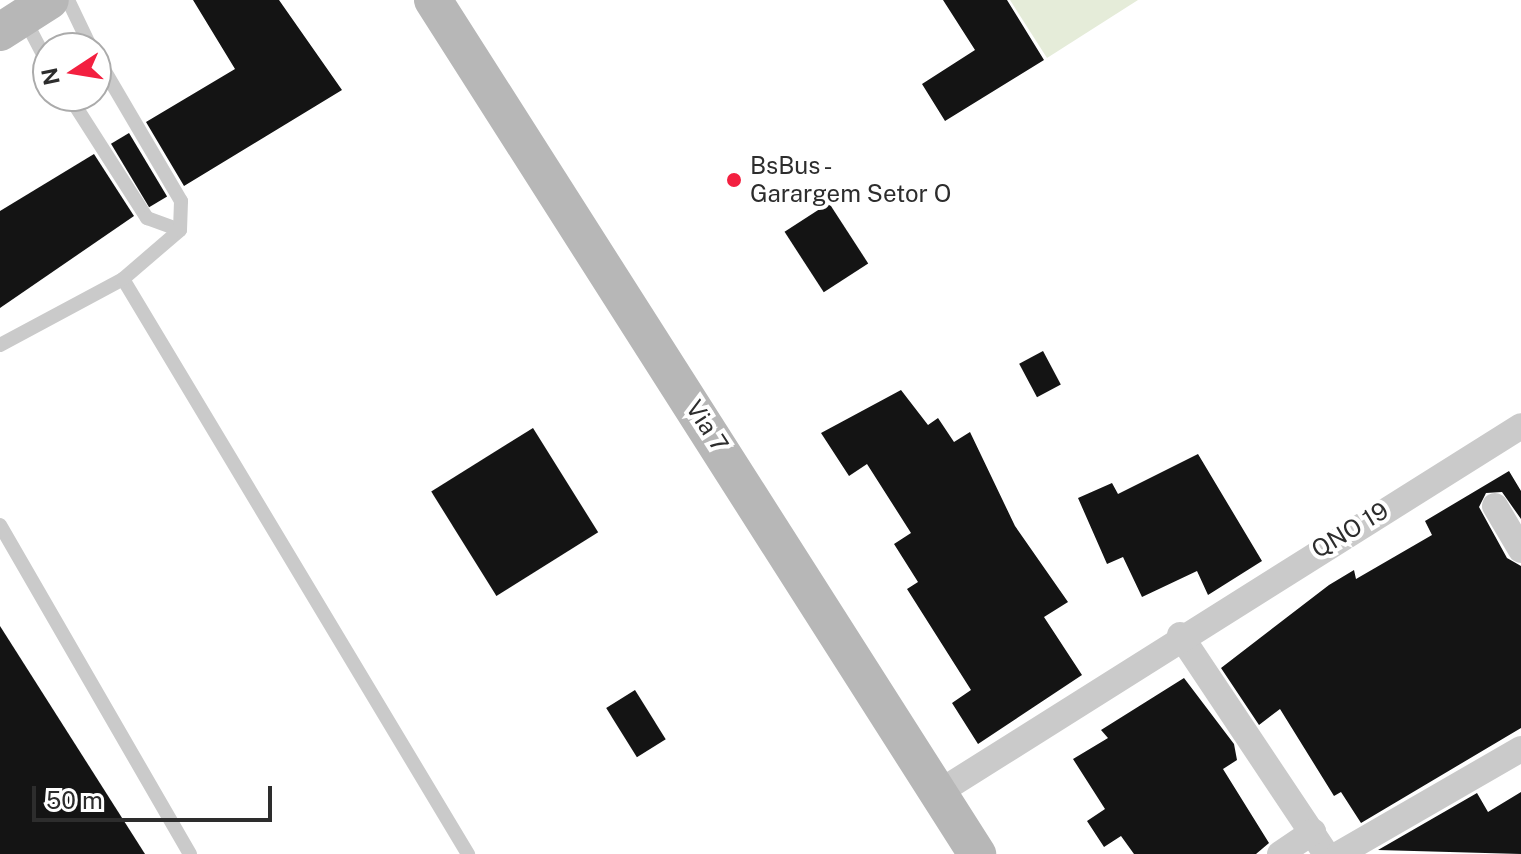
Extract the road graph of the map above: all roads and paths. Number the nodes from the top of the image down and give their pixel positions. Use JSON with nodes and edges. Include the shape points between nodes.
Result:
{"nodes":[{"id":1,"x":68,"y":0,"type":"edge"},
{"id":2,"x":433,"y":0,"type":"edge"},
{"id":3,"x":83,"y":32,"type":"edge"},
{"id":4,"x":112,"y":83,"type":"edge"},
{"id":5,"x":79,"y":112,"type":"edge"},
{"id":6,"x":180,"y":230,"type":"junction"},
{"id":7,"x":123,"y":279,"type":"junction"},
{"id":8,"x":0,"y":345,"type":"edge"},
{"id":9,"x":1521,"y":426,"type":"edge"},
{"id":10,"x":1495,"y":506,"type":"dead end"},
{"id":11,"x":0,"y":525,"type":"edge"},
{"id":12,"x":1521,"y":550,"type":"edge"},
{"id":13,"x":1180,"y":635,"type":"junction"},
{"id":14,"x":1521,"y":749,"type":"edge"},
{"id":15,"x":941,"y":791,"type":"junction"},
{"id":16,"x":1320,"y":843,"type":"edge"},
{"id":17,"x":190,"y":854,"type":"edge"},
{"id":18,"x":468,"y":854,"type":"edge"},
{"id":19,"x":977,"y":854,"type":"edge"},
{"id":20,"x":1280,"y":854,"type":"edge"},
{"id":21,"x":1339,"y":854,"type":"edge"}],
"edges":[{"from":1,"to":3,"type":"lane"},
{"from":2,"to":15,"type":"main road","name":"Via 7"},
{"from":4,"to":6,"type":"lane","via":[[181,201]]},
{"from":5,"to":6,"type":"lane","via":[[147,218]]},
{"from":6,"to":7,"type":"lane"},
{"from":7,"to":8,"type":"lane"},
{"from":7,"to":18,"type":"lane"},
{"from":9,"to":13,"type":"street","name":"QNO 19"},
{"from":10,"to":12,"type":"street"},
{"from":11,"to":17,"type":"lane"},
{"from":13,"to":15,"type":"street","name":"QNO 19"},
{"from":13,"to":16,"type":"street"},
{"from":14,"to":21,"type":"street"},
{"from":15,"to":19,"type":"main road","name":"Via 7"},
{"from":16,"to":20,"type":"street"}]}
